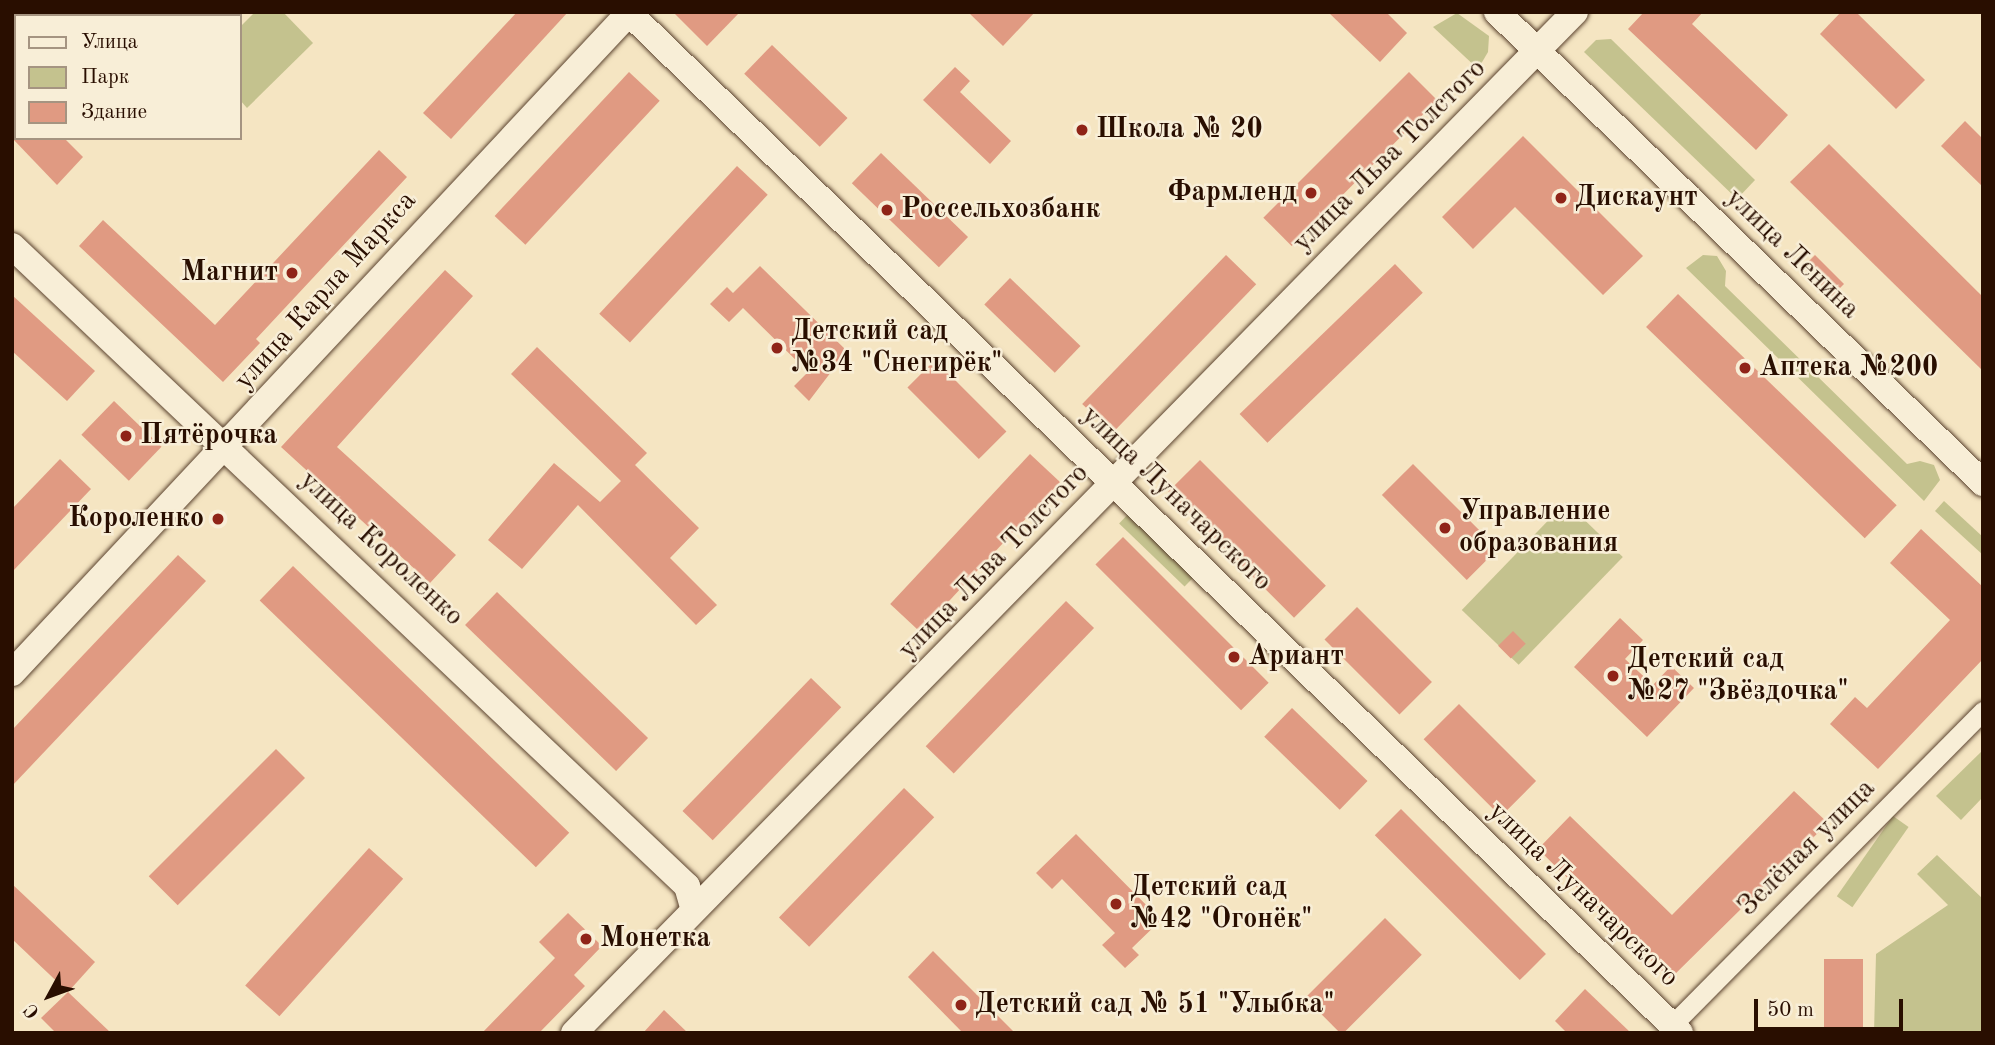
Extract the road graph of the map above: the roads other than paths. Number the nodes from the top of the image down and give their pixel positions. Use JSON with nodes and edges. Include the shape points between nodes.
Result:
{"nodes":[{"id":1,"x":1497,"y":12,"type":"edge"},
{"id":2,"x":1575,"y":12,"type":"edge"},
{"id":3,"x":629,"y":13,"type":"edge"},
{"id":4,"x":1537,"y":51,"type":"junction"},
{"id":5,"x":12,"y":246,"type":"edge"},
{"id":6,"x":228,"y":448,"type":"junction"},
{"id":7,"x":1114,"y":482,"type":"junction"},
{"id":8,"x":1983,"y":482,"type":"edge"},
{"id":9,"x":12,"y":673,"type":"edge"},
{"id":10,"x":1983,"y":711,"type":"edge"},
{"id":11,"x":693,"y":907,"type":"junction"},
{"id":12,"x":1676,"y":1029,"type":"edge"},
{"id":13,"x":574,"y":1033,"type":"edge"}],
"edges":[{"from":1,"to":4,"type":"street","name":"улица Ленина"},
{"from":2,"to":4,"type":"street","name":"улица Льва Толстого"},
{"from":3,"to":6,"type":"street","name":"улица Карла Маркса","via":[[433,219]]},
{"from":3,"to":7,"type":"street","name":"улица Луначарского"},
{"from":4,"to":7,"type":"street","name":"улица Льва Толстого"},
{"from":4,"to":8,"type":"street","name":"улица Ленина"},
{"from":5,"to":6,"type":"street","name":"улица Короленко"},
{"from":6,"to":9,"type":"street","name":"улица Карла Маркса"},
{"from":6,"to":11,"type":"street","name":"улица Короленко","via":[[687,886]]},
{"from":7,"to":11,"type":"street","name":"улица Льва Толстого","via":[[767,841]]},
{"from":7,"to":12,"type":"street","name":"улица Луначарского"},
{"from":10,"to":12,"type":"street","name":"Зелёная улица"},
{"from":11,"to":13,"type":"street","name":"улица Льва Толстого"}]}
